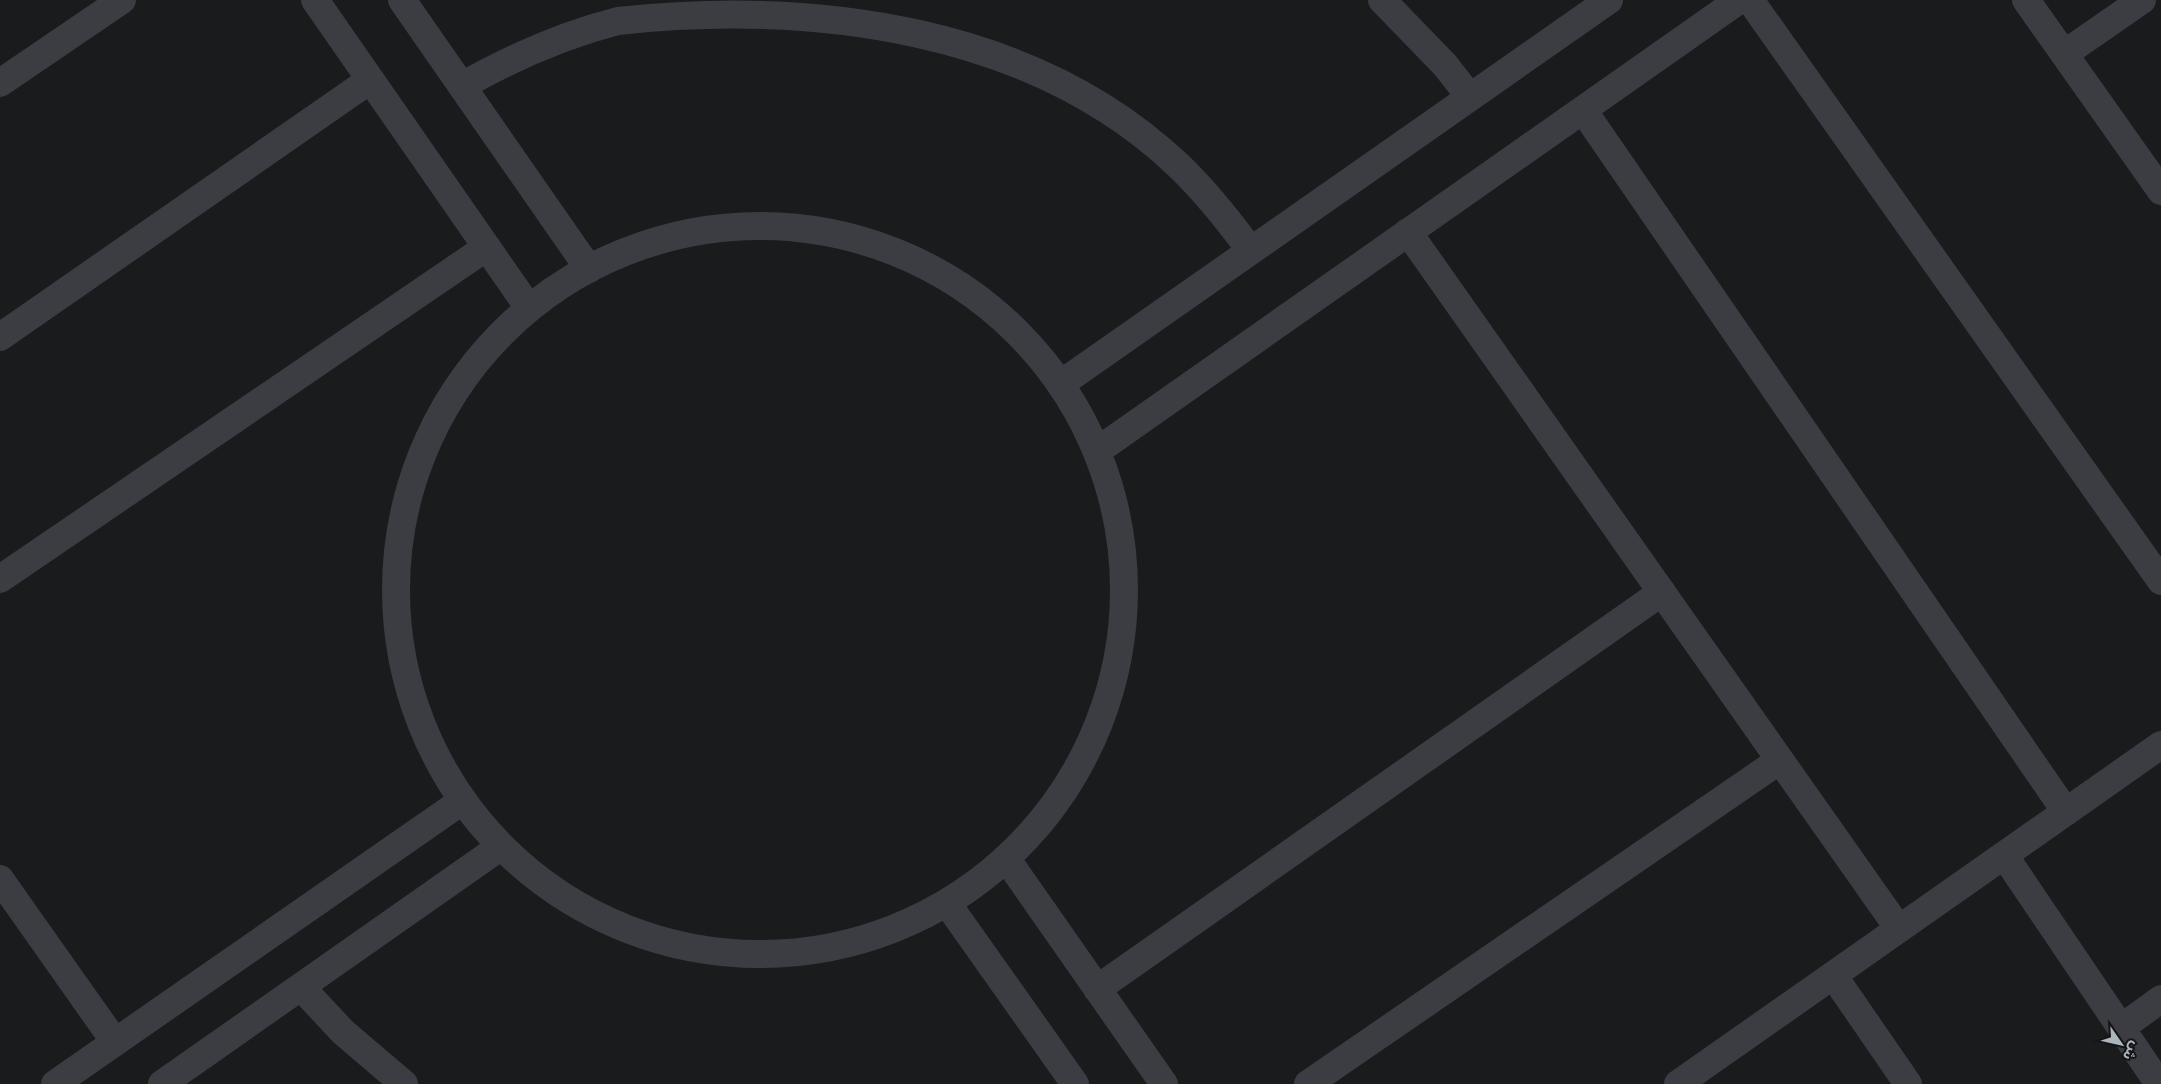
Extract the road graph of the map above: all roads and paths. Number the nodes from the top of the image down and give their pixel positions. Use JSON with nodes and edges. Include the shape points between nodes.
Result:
{"nodes":[{"id":1,"x":122,"y":0,"type":"edge"},
{"id":2,"x":315,"y":0,"type":"edge"},
{"id":3,"x":402,"y":0,"type":"edge"},
{"id":4,"x":1382,"y":0,"type":"edge"},
{"id":5,"x":1609,"y":0,"type":"edge"},
{"id":6,"x":1739,"y":0,"type":"edge"},
{"id":7,"x":1750,"y":0,"type":"edge"},
{"id":8,"x":2026,"y":0,"type":"edge"},
{"id":9,"x":2142,"y":0,"type":"edge"},
{"id":10,"x":2064,"y":54,"type":"junction"},
{"id":11,"x":370,"y":80,"type":"junction"},
{"id":12,"x":0,"y":83,"type":"edge"},
{"id":13,"x":462,"y":86,"type":"junction"},
{"id":14,"x":1470,"y":97,"type":"junction"},
{"id":15,"x":1583,"y":110,"type":"junction"},
{"id":16,"x":2161,"y":190,"type":"edge"},
{"id":17,"x":1408,"y":232,"type":"junction"},
{"id":18,"x":486,"y":247,"type":"junction"},
{"id":19,"x":1252,"y":250,"type":"junction"},
{"id":20,"x":589,"y":269,"type":"junction"},
{"id":21,"x":529,"y":308,"type":"junction"},
{"id":22,"x":0,"y":337,"type":"edge"},
{"id":23,"x":1062,"y":383,"type":"junction"},
{"id":24,"x":1097,"y":451,"type":"junction"},
{"id":25,"x":0,"y":579,"type":"edge"},
{"id":26,"x":2161,"y":581,"type":"edge"},
{"id":27,"x":1662,"y":592,"type":"junction"},
{"id":28,"x":2161,"y":745,"type":"edge"},
{"id":29,"x":1780,"y":760,"type":"junction"},
{"id":30,"x":462,"y":801,"type":"junction"},
{"id":31,"x":2066,"y":812,"type":"junction"},
{"id":32,"x":500,"y":847,"type":"junction"},
{"id":33,"x":2004,"y":855,"type":"junction"},
{"id":34,"x":1006,"y":858,"type":"junction"},
{"id":35,"x":0,"y":879,"type":"edge"},
{"id":36,"x":947,"y":903,"type":"junction"},
{"id":37,"x":1898,"y":929,"type":"junction"},
{"id":38,"x":1833,"y":975,"type":"junction"},
{"id":39,"x":301,"y":987,"type":"junction"},
{"id":40,"x":1097,"y":989,"type":"junction"},
{"id":41,"x":2161,"y":999,"type":"edge"},
{"id":42,"x":2121,"y":1028,"type":"junction"},
{"id":43,"x":115,"y":1042,"type":"junction"},
{"id":44,"x":55,"y":1084,"type":"edge"},
{"id":45,"x":162,"y":1084,"type":"edge"},
{"id":46,"x":404,"y":1084,"type":"edge"},
{"id":47,"x":1075,"y":1084,"type":"edge"},
{"id":48,"x":1164,"y":1084,"type":"edge"},
{"id":49,"x":1308,"y":1084,"type":"edge"},
{"id":50,"x":1678,"y":1084,"type":"edge"},
{"id":51,"x":1908,"y":1084,"type":"edge"},
{"id":52,"x":2159,"y":1084,"type":"edge"}],
"edges":[{"from":1,"to":12,"type":"street"},
{"from":2,"to":11,"type":"street"},
{"from":3,"to":13,"type":"street"},
{"from":4,"to":14,"type":"street","via":[[1445,65]]},
{"from":5,"to":14,"type":"street"},
{"from":6,"to":15,"type":"street"},
{"from":7,"to":26,"type":"street"},
{"from":8,"to":10,"type":"street"},
{"from":9,"to":10,"type":"street"},
{"from":10,"to":16,"type":"street"},
{"from":11,"to":18,"type":"street"},
{"from":11,"to":22,"type":"street"},
{"from":13,"to":19,"type":"street","via":[[493,68],[554,41],[618,20],[684,8],[751,2],[818,4],[885,14],[950,30],[1013,54],[1072,85],[1128,123],[1179,166]]},
{"from":13,"to":20,"type":"street"},
{"from":14,"to":19,"type":"street"},
{"from":15,"to":17,"type":"street"},
{"from":15,"to":31,"type":"street"},
{"from":17,"to":24,"type":"street"},
{"from":17,"to":27,"type":"street"},
{"from":18,"to":21,"type":"street"},
{"from":18,"to":25,"type":"street"},
{"from":19,"to":23,"type":"street"},
{"from":20,"to":21,"type":"street"},
{"from":20,"to":23,"type":"street","via":[[634,248],[692,232],[752,225],[813,228],[871,241],[927,264],[978,296],[1024,337]]},
{"from":21,"to":30,"type":"street","via":[[486,351],[450,399],[422,454],[405,511],[396,572],[398,632],[407,680],[422,726],[442,770]]},
{"from":23,"to":24,"type":"street"},
{"from":24,"to":34,"type":"street","via":[[1112,493],[1123,552],[1124,613],[1115,673],[1100,719],[1080,764],[1054,804]]},
{"from":27,"to":29,"type":"street"},
{"from":27,"to":40,"type":"street"},
{"from":28,"to":31,"type":"street"},
{"from":29,"to":37,"type":"street"},
{"from":29,"to":49,"type":"street"},
{"from":30,"to":32,"type":"street"},
{"from":30,"to":43,"type":"street"},
{"from":31,"to":33,"type":"street"},
{"from":32,"to":36,"type":"street","via":[[537,879],[620,928],[666,943],[714,952],[772,954],[811,951],[858,941],[904,925]]},
{"from":32,"to":39,"type":"street"},
{"from":33,"to":37,"type":"street"},
{"from":33,"to":42,"type":"street"},
{"from":34,"to":36,"type":"street"},
{"from":34,"to":40,"type":"street"},
{"from":35,"to":43,"type":"street"},
{"from":36,"to":47,"type":"street"},
{"from":37,"to":38,"type":"street"},
{"from":38,"to":50,"type":"street"},
{"from":38,"to":51,"type":"street"},
{"from":39,"to":45,"type":"street"},
{"from":39,"to":46,"type":"street","via":[[342,1032]]},
{"from":40,"to":48,"type":"street"},
{"from":41,"to":42,"type":"street"},
{"from":42,"to":52,"type":"street"},
{"from":43,"to":44,"type":"street"}]}
